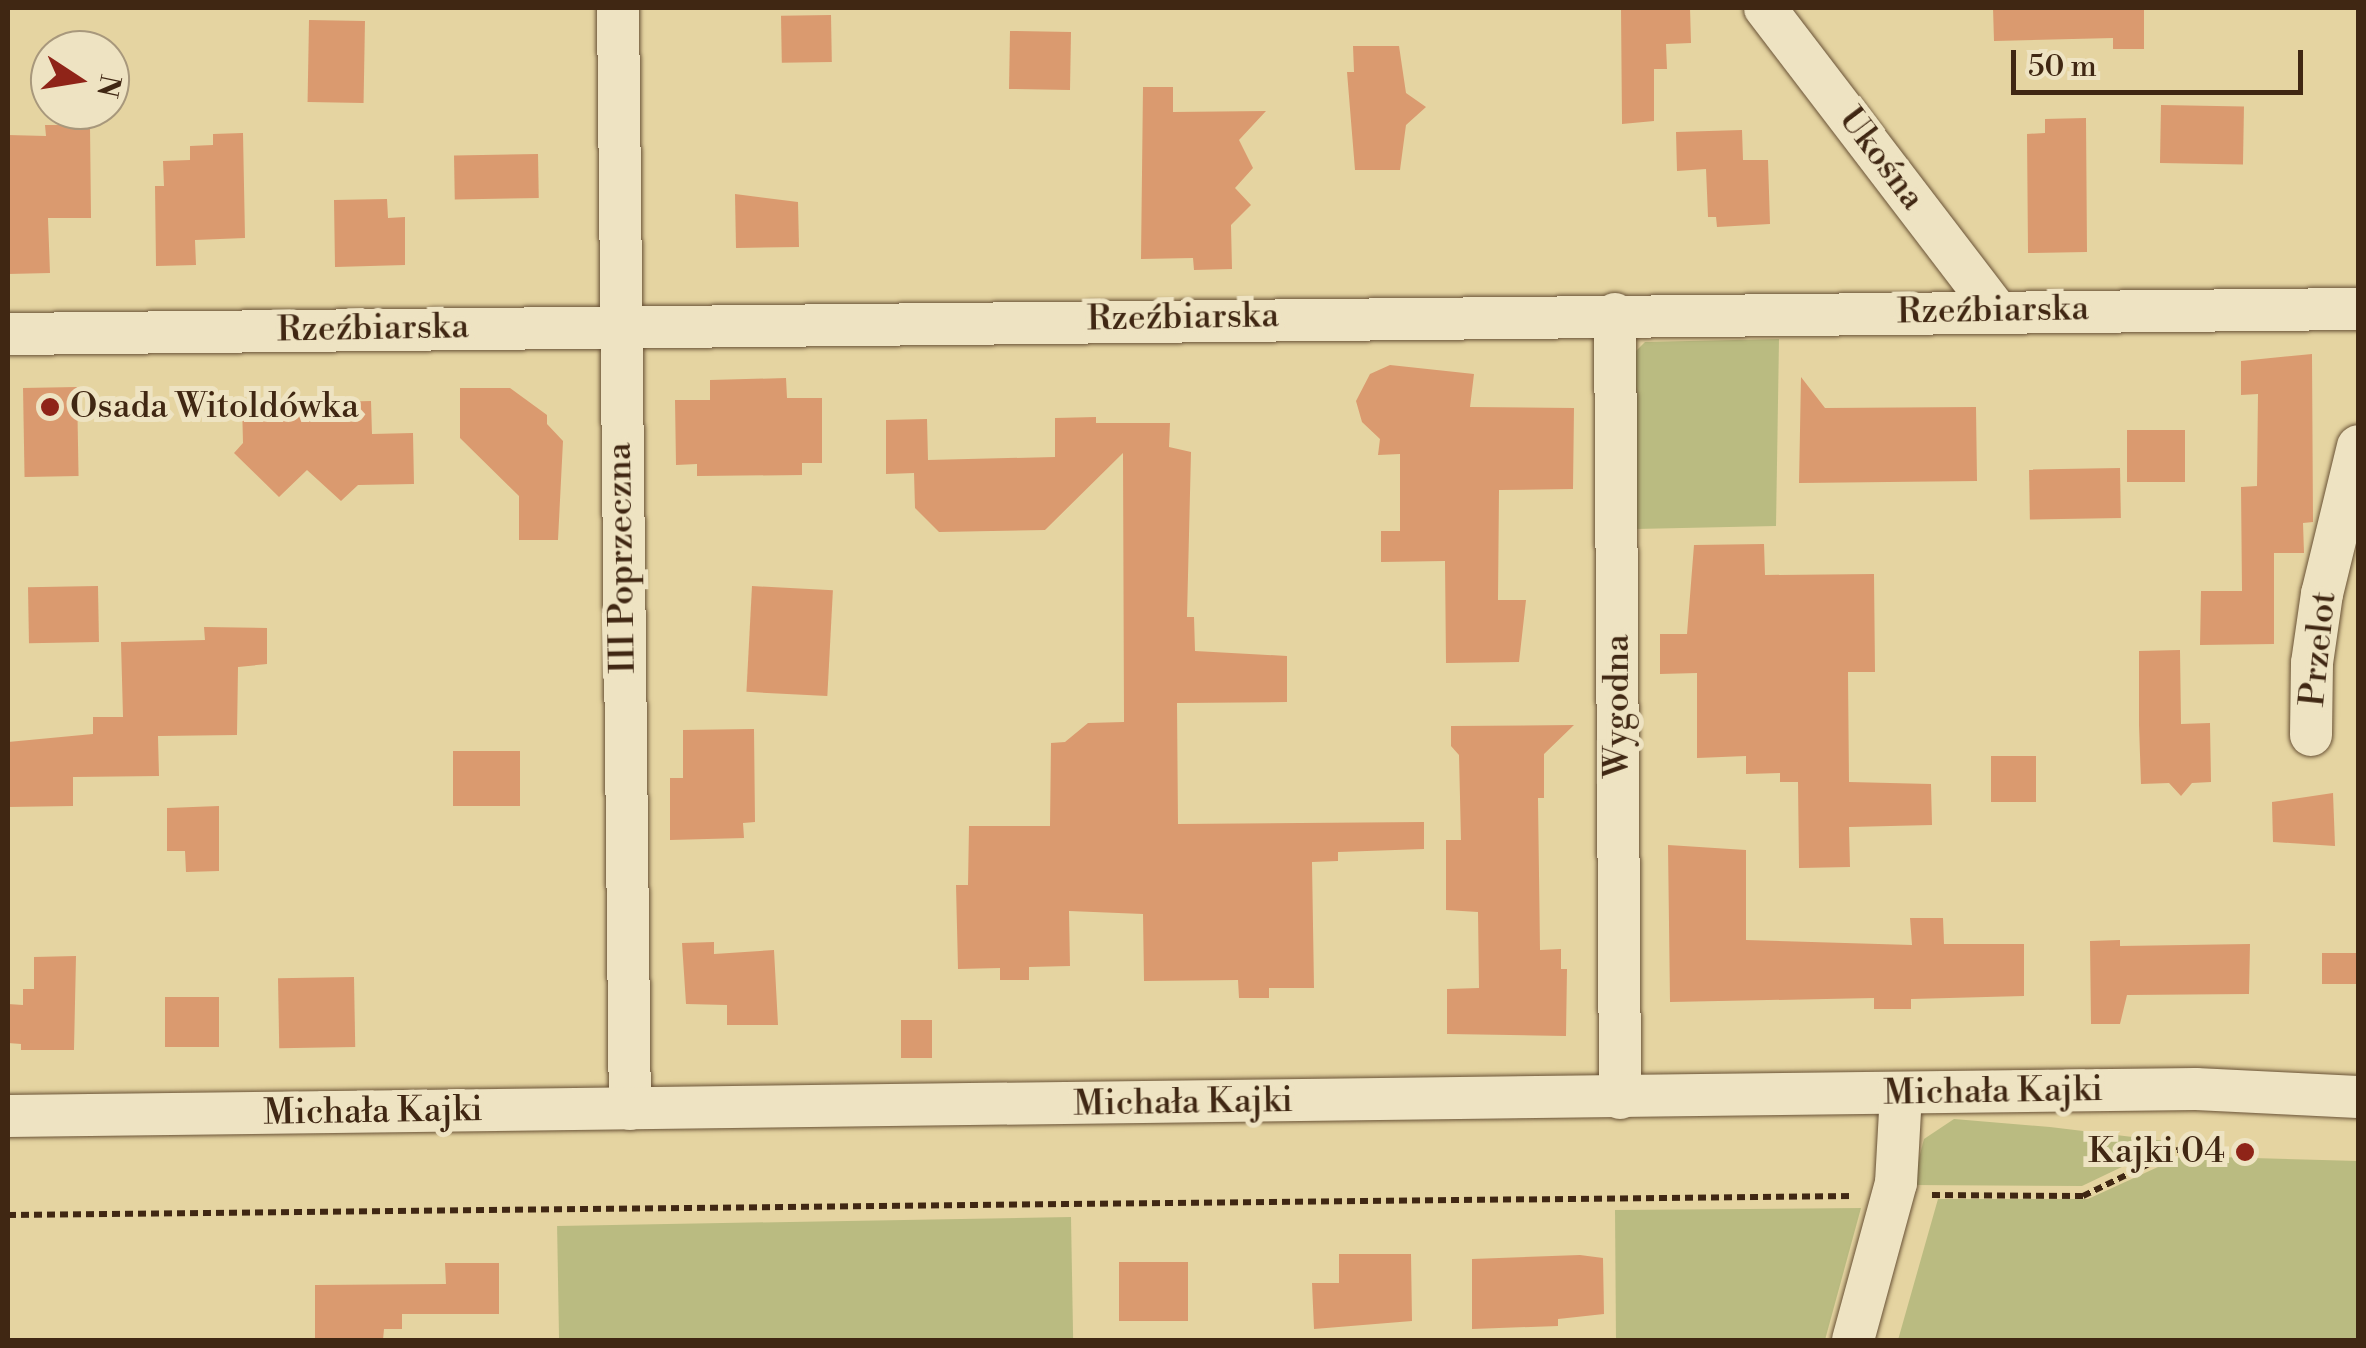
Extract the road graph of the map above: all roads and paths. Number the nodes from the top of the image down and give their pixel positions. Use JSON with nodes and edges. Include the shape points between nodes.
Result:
{"nodes":[{"id":1,"x":618,"y":8,"type":"edge"},
{"id":2,"x":1765,"y":8,"type":"edge"},
{"id":3,"x":2358,"y":308,"type":"edge"},
{"id":4,"x":1997,"y":311,"type":"junction"},
{"id":5,"x":1615,"y":314,"type":"junction"},
{"id":6,"x":618,"y":325,"type":"junction"},
{"id":7,"x":8,"y":334,"type":"edge"},
{"id":8,"x":2358,"y":446,"type":"edge"},
{"id":9,"x":2311,"y":736,"type":"dead end"},
{"id":10,"x":1901,"y":1093,"type":"junction"},
{"id":11,"x":2358,"y":1097,"type":"edge"},
{"id":12,"x":1620,"y":1098,"type":"junction"},
{"id":13,"x":630,"y":1109,"type":"junction"},
{"id":14,"x":8,"y":1116,"type":"edge"},
{"id":15,"x":2184,"y":1147,"type":"dead end"},
{"id":16,"x":1894,"y":1195,"type":"junction"},
{"id":17,"x":8,"y":1216,"type":"edge"},
{"id":18,"x":1852,"y":1340,"type":"edge"}],
"edges":[{"from":1,"to":6,"type":"street","name":"III Poprzeczna"},
{"from":2,"to":4,"type":"street","name":"Ukośna"},
{"from":3,"to":4,"type":"street","name":"Rzeźbiarska"},
{"from":4,"to":5,"type":"street","name":"Rzeźbiarska"},
{"from":5,"to":6,"type":"street","name":"Rzeźbiarska"},
{"from":5,"to":12,"type":"street","name":"Wygodna"},
{"from":6,"to":7,"type":"street","name":"Rzeźbiarska"},
{"from":6,"to":13,"type":"street","name":"III Poprzeczna"},
{"from":8,"to":9,"type":"street","name":"Przelot","via":[[2322,594]]},
{"from":10,"to":11,"type":"street","name":"Michała Kajki","via":[[2196,1089]]},
{"from":10,"to":12,"type":"street","name":"Michała Kajki"},
{"from":10,"to":16,"type":"street"},
{"from":12,"to":13,"type":"street","name":"Michała Kajki"},
{"from":13,"to":14,"type":"street","name":"Michała Kajki"},
{"from":15,"to":16,"type":"path","via":[[2084,1196]]},
{"from":16,"to":17,"type":"path"},
{"from":16,"to":18,"type":"street"}]}
